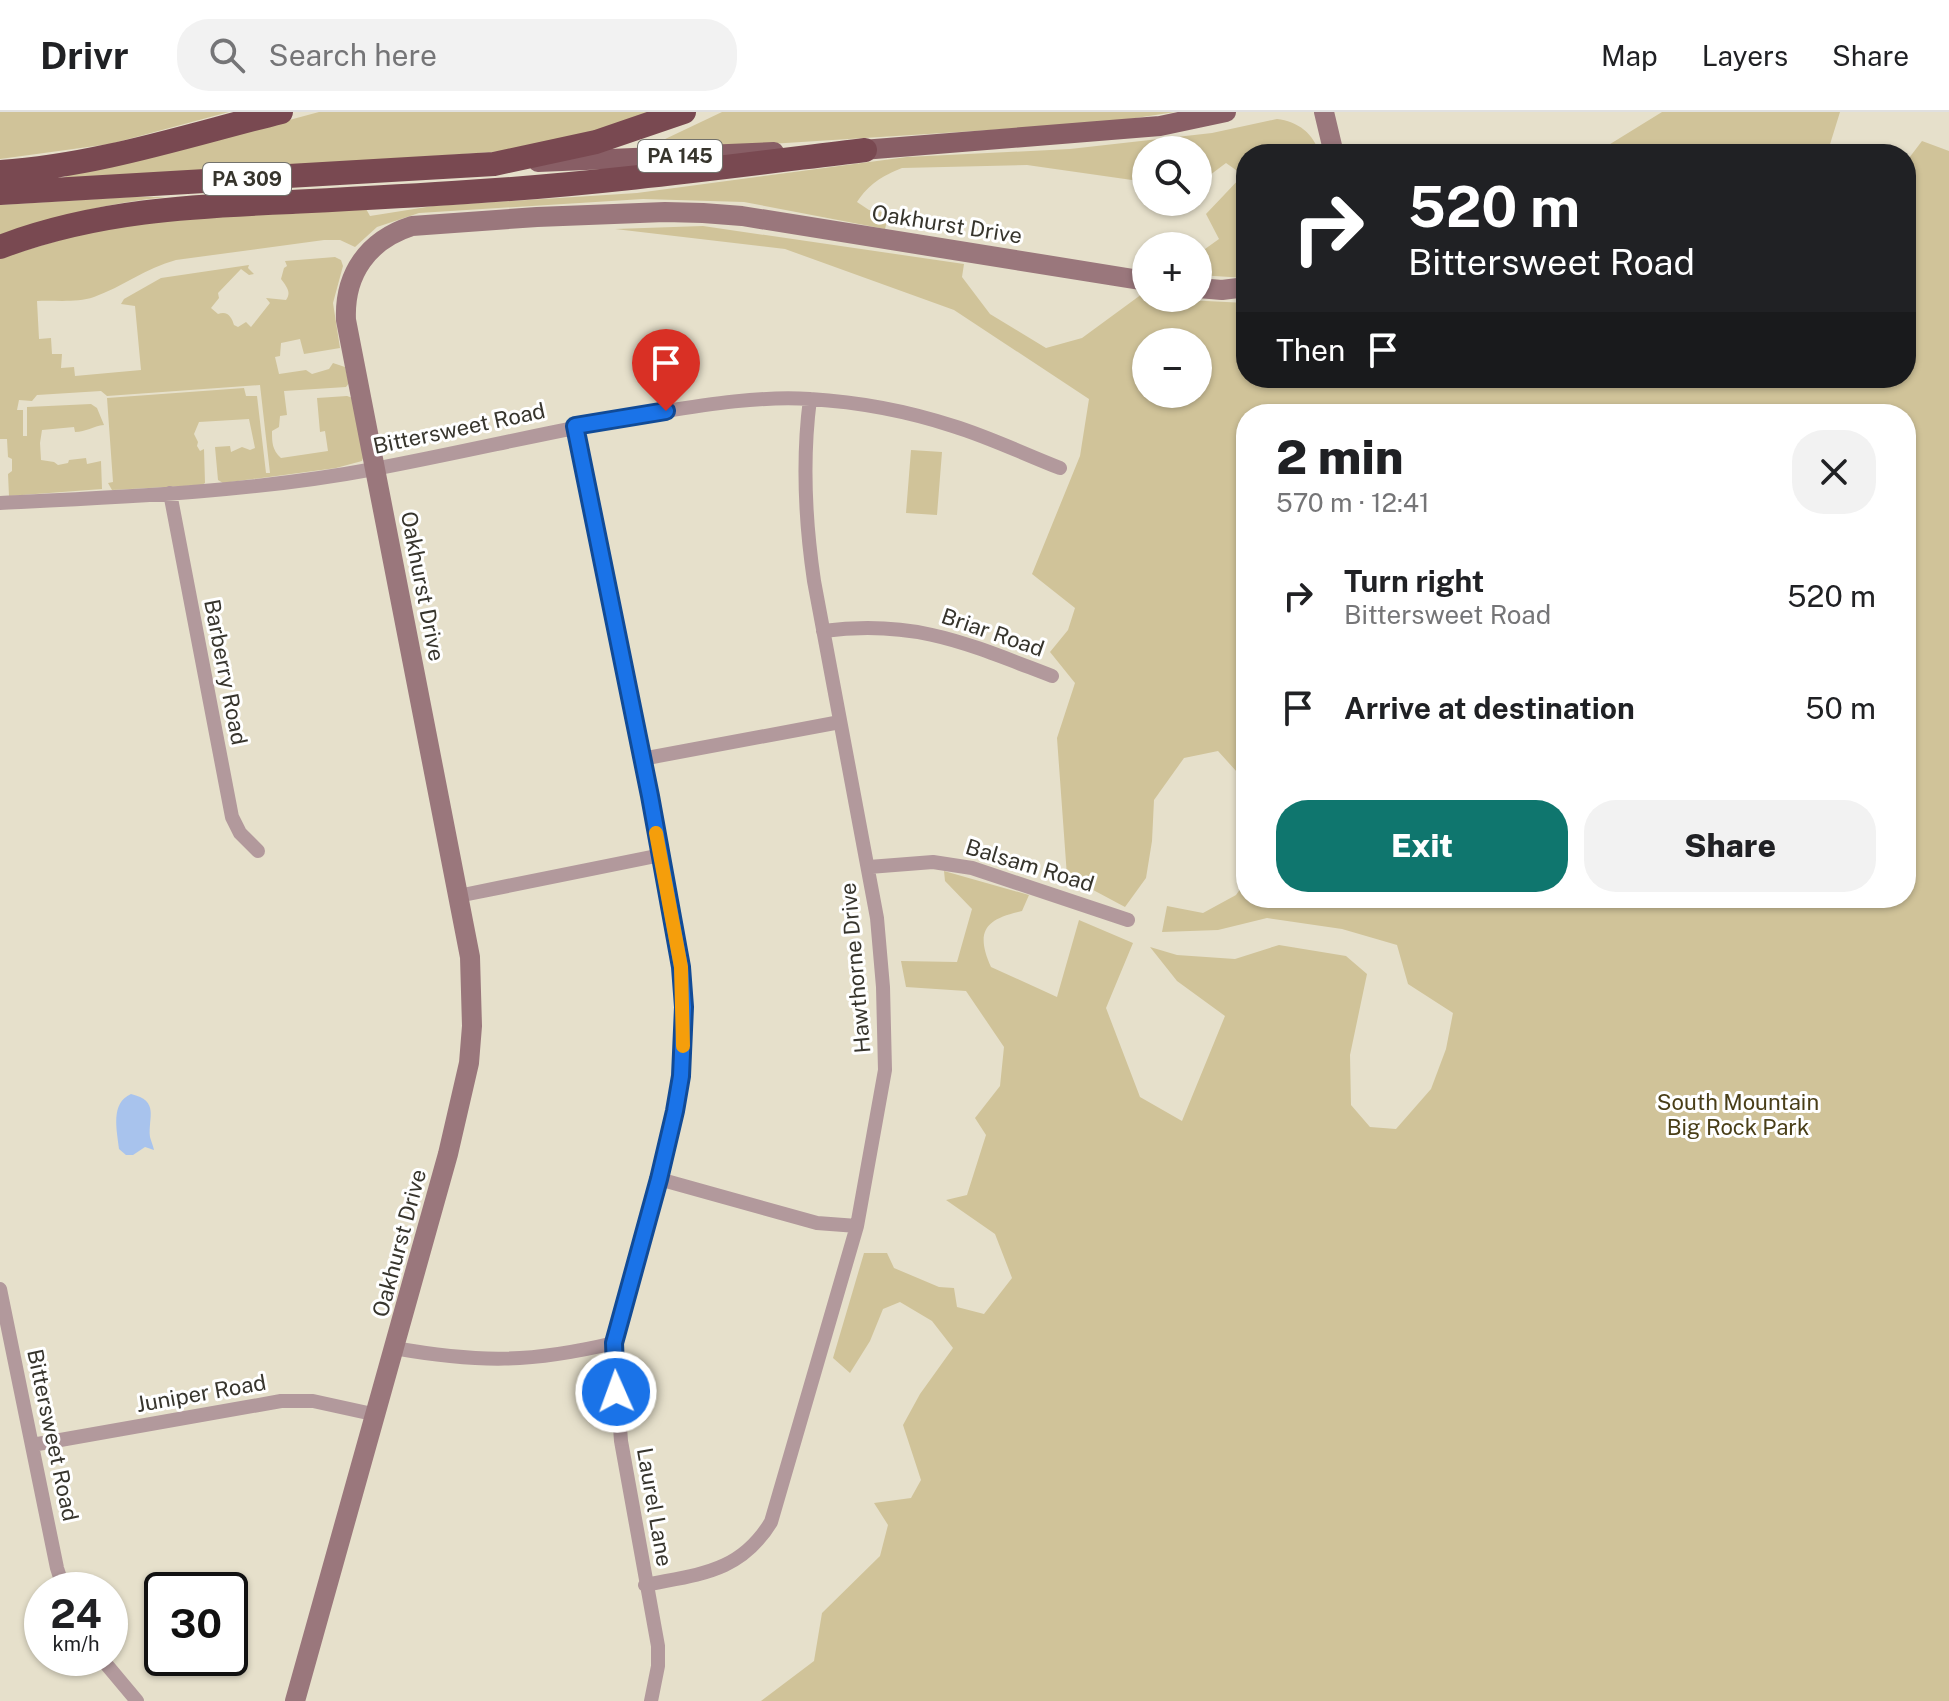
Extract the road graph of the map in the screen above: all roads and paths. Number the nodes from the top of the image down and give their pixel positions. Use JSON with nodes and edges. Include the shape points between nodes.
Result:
{"nodes":[{"id":1,"x":281,"y":112,"type":"edge"},
{"id":2,"x":684,"y":112,"type":"edge"},
{"id":3,"x":1226,"y":112,"type":"edge"},
{"id":4,"x":1324,"y":112,"type":"edge"},
{"id":5,"x":1332,"y":144,"type":"edge"},
{"id":6,"x":865,"y":150,"type":"junction"},
{"id":7,"x":494,"y":164,"type":"junction"},
{"id":8,"x":3,"y":179,"type":"edge"},
{"id":9,"x":0,"y":247,"type":"edge"},
{"id":10,"x":1132,"y":279,"type":"edge"},
{"id":11,"x":1236,"y":288,"type":"edge"},
{"id":12,"x":1212,"y":289,"type":"edge"},
{"id":13,"x":810,"y":399,"type":"junction"},
{"id":14,"x":575,"y":426,"type":"junction"},
{"id":15,"x":1060,"y":468,"type":"dead end"},
{"id":16,"x":376,"y":469,"type":"junction"},
{"id":17,"x":170,"y":493,"type":"junction"},
{"id":18,"x":0,"y":503,"type":"edge"},
{"id":19,"x":823,"y":631,"type":"junction"},
{"id":20,"x":1052,"y":676,"type":"dead end"},
{"id":21,"x":840,"y":722,"type":"junction"},
{"id":22,"x":642,"y":759,"type":"junction"},
{"id":23,"x":258,"y":851,"type":"dead end"},
{"id":24,"x":661,"y":855,"type":"junction"},
{"id":25,"x":869,"y":867,"type":"junction"},
{"id":26,"x":458,"y":896,"type":"junction"},
{"id":27,"x":1128,"y":920,"type":"dead end"},
{"id":28,"x":659,"y":1179,"type":"junction"},
{"id":29,"x":857,"y":1226,"type":"junction"},
{"id":30,"x":0,"y":1289,"type":"edge"},
{"id":31,"x":614,"y":1343,"type":"junction"},
{"id":32,"x":394,"y":1348,"type":"junction"},
{"id":33,"x":377,"y":1415,"type":"junction"},
{"id":34,"x":32,"y":1445,"type":"junction"},
{"id":35,"x":58,"y":1572,"type":"edge"},
{"id":36,"x":645,"y":1585,"type":"junction"},
{"id":37,"x":116,"y":1676,"type":"edge"},
{"id":38,"x":137,"y":1701,"type":"edge"},
{"id":39,"x":295,"y":1701,"type":"edge"},
{"id":40,"x":651,"y":1701,"type":"edge"}],
"edges":[{"from":1,"to":8,"type":"highway"},
{"from":2,"to":7,"type":"highway","number":"PA 309","via":[[596,142]]},
{"from":3,"to":6,"type":"main road","number":"PA 145","via":[[1160,126]]},
{"from":4,"to":5,"type":"street"},
{"from":6,"to":7,"type":"main road","number":"PA 145"},
{"from":6,"to":9,"type":"highway","via":[[572,184],[113,215]]},
{"from":7,"to":8,"type":"highway","number":"PA 309"},
{"from":10,"to":16,"type":"street","name":"Oakhurst Drive","via":[[703,213],[412,226],[385,237],[362,259],[345,306]]},
{"from":11,"to":12,"type":"street"},
{"from":13,"to":14,"type":"street","name":"Bittersweet Road","via":[[724,402]]},
{"from":13,"to":15,"type":"street","name":"Bittersweet Road","via":[[920,416]]},
{"from":13,"to":19,"type":"street","name":"Hawthorne Drive","via":[[806,527]]},
{"from":14,"to":16,"type":"street","name":"Bittersweet Road"},
{"from":14,"to":22,"type":"street","name":"Laurel Lane"},
{"from":16,"to":17,"type":"street","name":"Bittersweet Road"},
{"from":16,"to":26,"type":"street","name":"Oakhurst Drive"},
{"from":17,"to":18,"type":"street","name":"Bittersweet Road"},
{"from":17,"to":23,"type":"street","name":"Barberry Road","via":[[232,817]]},
{"from":19,"to":20,"type":"street","name":"Briar Road","via":[[875,627],[935,634]]},
{"from":19,"to":21,"type":"street","name":"Hawthorne Drive"},
{"from":21,"to":22,"type":"street"},
{"from":21,"to":25,"type":"street","name":"Hawthorne Drive"},
{"from":22,"to":24,"type":"street","name":"Laurel Lane"},
{"from":24,"to":26,"type":"street"},
{"from":24,"to":28,"type":"street","name":"Laurel Lane","via":[[684,1007],[681,1076]]},
{"from":25,"to":27,"type":"street","name":"Balsam Road","via":[[933,862],[972,868]]},
{"from":25,"to":29,"type":"street","name":"Hawthorne Drive","via":[[883,987],[885,1070]]},
{"from":26,"to":32,"type":"street","name":"Oakhurst Drive","via":[[472,984],[469,1063]]},
{"from":28,"to":29,"type":"street","via":[[817,1223]]},
{"from":28,"to":31,"type":"street","name":"Laurel Lane"},
{"from":29,"to":36,"type":"street","name":"Hawthorne Drive","via":[[771,1522],[751,1549],[727,1565]]},
{"from":30,"to":34,"type":"street","name":"Bittersweet Road"},
{"from":31,"to":32,"type":"street","via":[[506,1361]]},
{"from":31,"to":36,"type":"street","name":"Laurel Lane","via":[[621,1441]]},
{"from":32,"to":33,"type":"street","name":"Oakhurst Drive"},
{"from":33,"to":34,"type":"street","name":"Juniper Road","via":[[313,1401],[281,1401]]},
{"from":33,"to":39,"type":"street","name":"Oakhurst Drive"},
{"from":34,"to":35,"type":"street","name":"Bittersweet Road"},
{"from":36,"to":40,"type":"street","name":"Laurel Lane","via":[[658,1646]]},
{"from":37,"to":38,"type":"street"}]}
